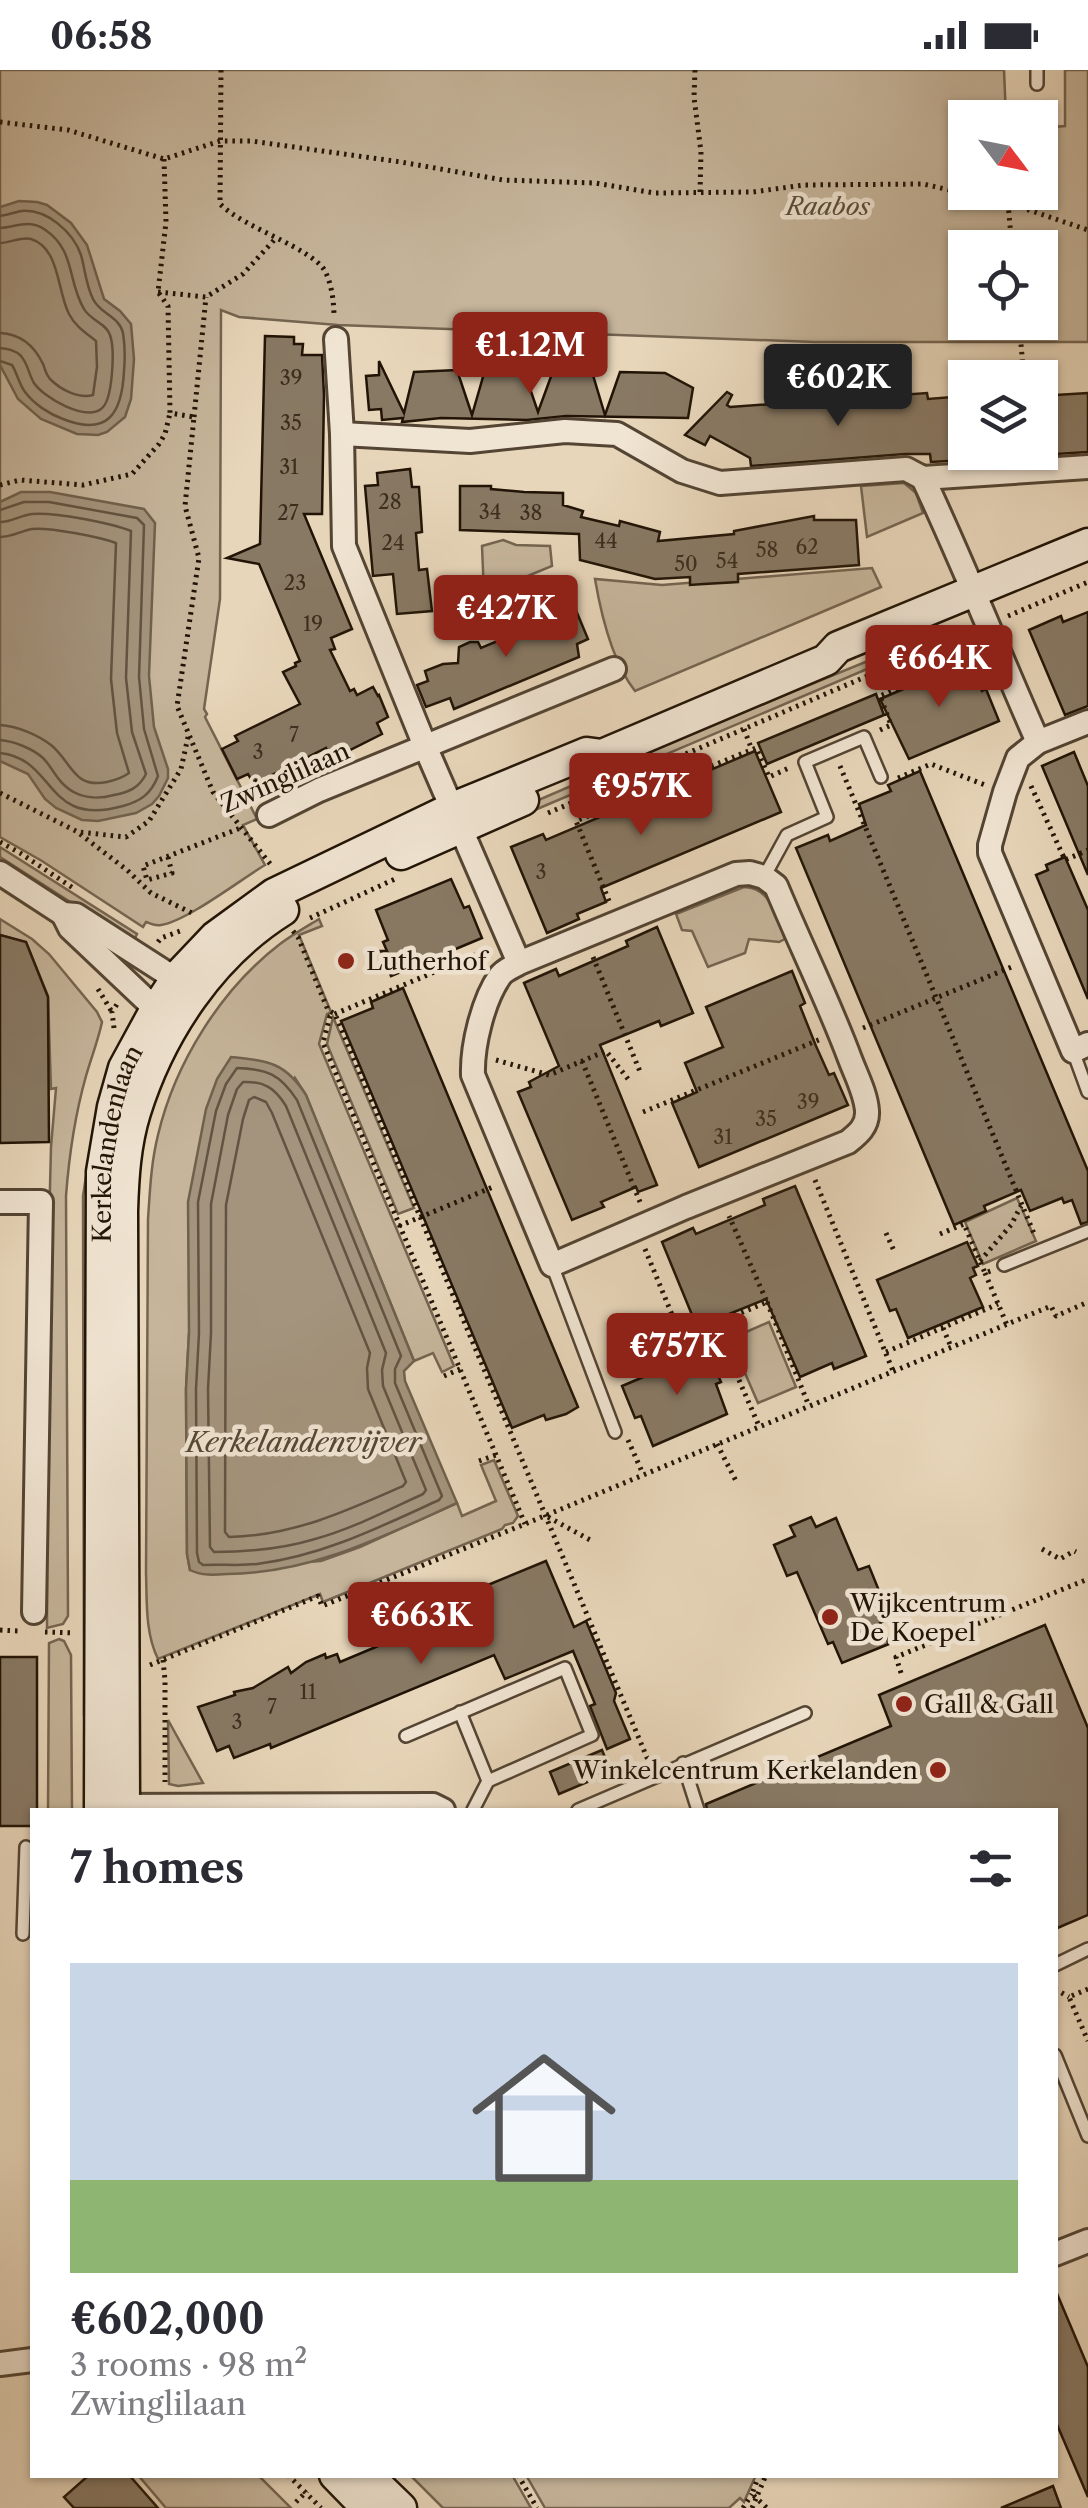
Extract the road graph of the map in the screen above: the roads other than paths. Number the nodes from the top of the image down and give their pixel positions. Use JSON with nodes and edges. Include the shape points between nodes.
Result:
{"nodes":[{"id":1,"x":336,"y":339,"type":"road end"},
{"id":2,"x":342,"y":434,"type":"junction"},
{"id":3,"x":1088,"y":467,"type":"edge"},
{"id":4,"x":923,"y":478,"type":"junction"},
{"id":5,"x":1088,"y":544,"type":"edge"},
{"id":6,"x":1088,"y":561,"type":"edge"},
{"id":7,"x":978,"y":606,"type":"junction"},
{"id":8,"x":614,"y":669,"type":"dead end"},
{"id":9,"x":1088,"y":722,"type":"edge"},
{"id":10,"x":1038,"y":742,"type":"junction"},
{"id":11,"x":425,"y":746,"type":"junction"},
{"id":12,"x":881,"y":777,"type":"road end"},
{"id":13,"x":269,"y":814,"type":"road end"},
{"id":14,"x":456,"y":816,"type":"junction"},
{"id":15,"x":0,"y":873,"type":"edge"},
{"id":16,"x":764,"y":877,"type":"junction"},
{"id":17,"x":63,"y":914,"type":"junction"},
{"id":18,"x":519,"y":962,"type":"junction"},
{"id":19,"x":186,"y":986,"type":"junction"},
{"id":20,"x":164,"y":1018,"type":"junction"},
{"id":21,"x":1080,"y":1048,"type":"edge"},
{"id":22,"x":1088,"y":1092,"type":"edge"},
{"id":23,"x":0,"y":1202,"type":"edge"},
{"id":24,"x":1088,"y":1230,"type":"edge"},
{"id":25,"x":552,"y":1265,"type":"junction"},
{"id":26,"x":1004,"y":1265,"type":"road end"},
{"id":27,"x":614,"y":1432,"type":"road end"},
{"id":28,"x":34,"y":1612,"type":"dead end"},
{"id":29,"x":460,"y":1712,"type":"junction"},
{"id":30,"x":806,"y":1714,"type":"dead end"},
{"id":31,"x":406,"y":1736,"type":"dead end"},
{"id":32,"x":683,"y":1764,"type":"junction"},
{"id":33,"x":488,"y":1781,"type":"junction"},
{"id":34,"x":112,"y":1808,"type":"edge"},
{"id":35,"x":282,"y":1808,"type":"edge"},
{"id":36,"x":439,"y":1808,"type":"edge"},
{"id":37,"x":474,"y":1808,"type":"edge"},
{"id":38,"x":584,"y":1808,"type":"edge"},
{"id":39,"x":697,"y":1808,"type":"edge"},
{"id":40,"x":26,"y":1847,"type":"dead end"},
{"id":41,"x":23,"y":1934,"type":"dead end"},
{"id":42,"x":1088,"y":1949,"type":"edge"},
{"id":43,"x":1058,"y":1964,"type":"edge"},
{"id":44,"x":1058,"y":2064,"type":"edge"},
{"id":45,"x":1088,"y":2136,"type":"edge"},
{"id":46,"x":1088,"y":2241,"type":"edge"},
{"id":47,"x":1058,"y":2253,"type":"edge"},
{"id":48,"x":30,"y":2360,"type":"edge"},
{"id":49,"x":0,"y":2364,"type":"edge"},
{"id":50,"x":338,"y":2478,"type":"edge"},
{"id":51,"x":370,"y":2478,"type":"edge"},
{"id":52,"x":366,"y":2508,"type":"edge"},
{"id":53,"x":401,"y":2508,"type":"edge"}],
"edges":[{"from":1,"to":2,"type":"street"},
{"from":2,"to":4,"type":"street","via":[[470,441],[565,431],[617,434],[682,472],[720,482],[906,469]]},
{"from":2,"to":11,"type":"street","via":[[344,546]]},
{"from":3,"to":4,"type":"street"},
{"from":4,"to":7,"type":"street"},
{"from":5,"to":7,"type":"street","name":"Kerkelandenlaan"},
{"from":6,"to":7,"type":"street","name":"Kerkelandenlaan"},
{"from":7,"to":10,"type":"street"},
{"from":7,"to":14,"type":"street","name":"Kerkelandenlaan","via":[[838,648],[826,660],[602,755],[588,753]]},
{"from":8,"to":11,"type":"street","name":"Zwinglilaan"},
{"from":9,"to":10,"type":"street"},
{"from":10,"to":21,"type":"street","via":[[1018,758],[990,854]]},
{"from":11,"to":13,"type":"street","name":"Zwinglilaan"},
{"from":11,"to":14,"type":"street"},
{"from":12,"to":16,"type":"lane","via":[[864,737],[804,762],[827,817],[787,835]]},
{"from":14,"to":18,"type":"street"},
{"from":14,"to":19,"type":"street","name":"Kerkelandenlaan","via":[[274,894],[215,937]]},
{"from":15,"to":17,"type":"street"},
{"from":16,"to":18,"type":"street","via":[[736,874]]},
{"from":16,"to":25,"type":"street","via":[[776,886],[840,1034],[863,1096],[865,1124],[848,1142]]},
{"from":17,"to":19,"type":"street","via":[[76,915]]},
{"from":17,"to":20,"type":"street"},
{"from":18,"to":25,"type":"street","via":[[501,974],[488,1000],[472,1054],[473,1075]]},
{"from":19,"to":20,"type":"street","name":"Kerkelandenlaan"},
{"from":20,"to":34,"type":"street","name":"Kerkelandenlaan","via":[[124,1068],[102,1172]]},
{"from":21,"to":22,"type":"lane"},
{"from":23,"to":28,"type":"street","via":[[42,1202]]},
{"from":24,"to":26,"type":"lane"},
{"from":25,"to":27,"type":"lane"},
{"from":29,"to":31,"type":"lane"},
{"from":29,"to":33,"type":"lane"},
{"from":29,"to":33,"type":"lane","via":[[564,1668],[572,1685],[592,1735]]},
{"from":30,"to":32,"type":"lane"},
{"from":32,"to":38,"type":"lane"},
{"from":32,"to":39,"type":"lane"},
{"from":33,"to":37,"type":"lane"},
{"from":34,"to":35,"type":"street"},
{"from":35,"to":36,"type":"street"},
{"from":40,"to":41,"type":"lane"},
{"from":42,"to":43,"type":"lane"},
{"from":44,"to":45,"type":"lane"},
{"from":46,"to":47,"type":"street"},
{"from":48,"to":49,"type":"street"},
{"from":50,"to":52,"type":"street"},
{"from":51,"to":53,"type":"street"}]}
